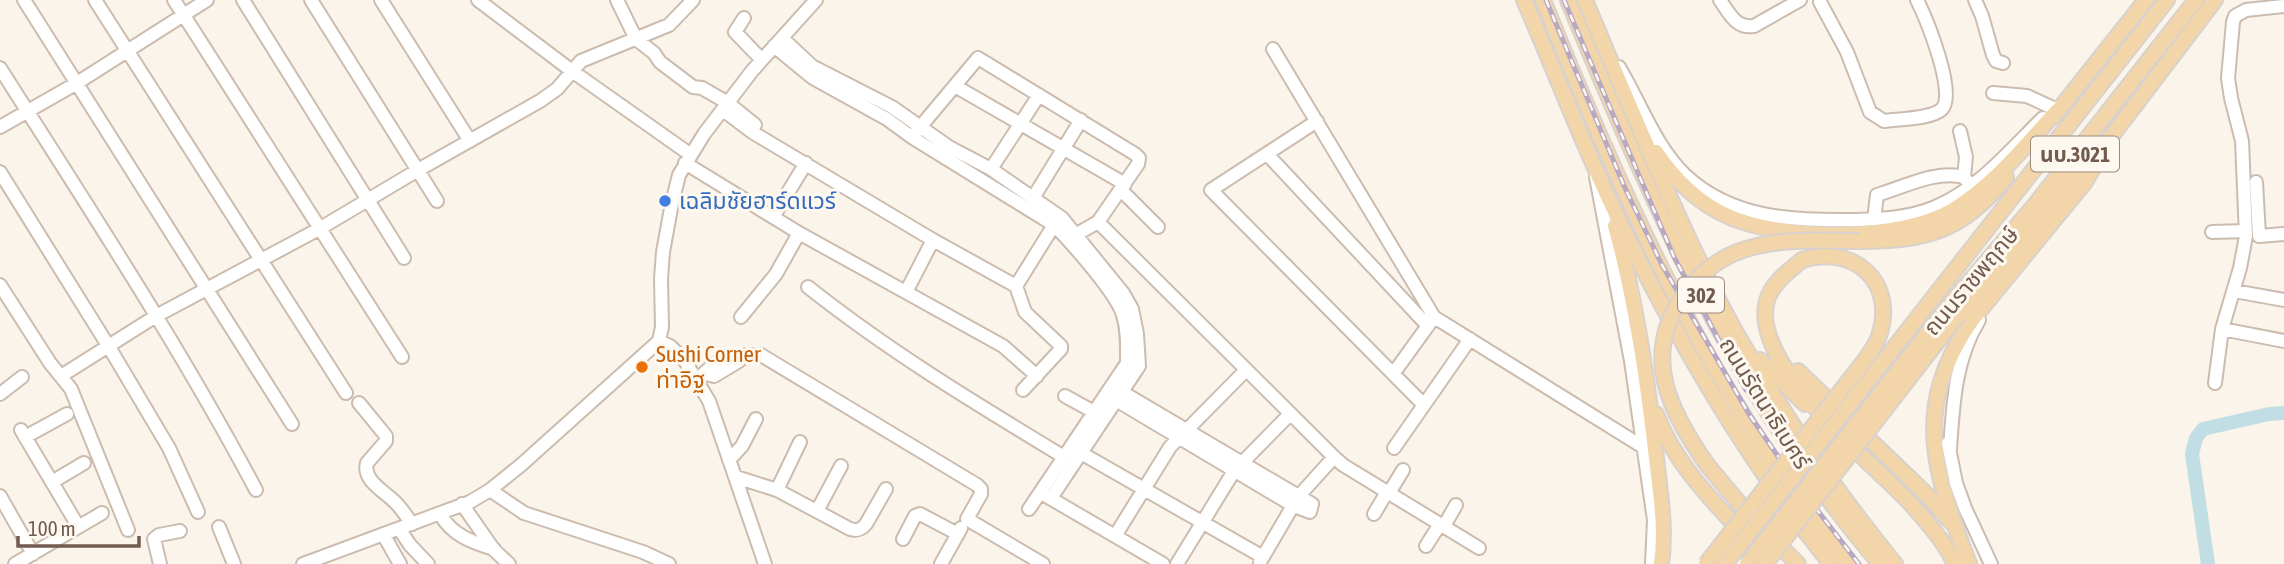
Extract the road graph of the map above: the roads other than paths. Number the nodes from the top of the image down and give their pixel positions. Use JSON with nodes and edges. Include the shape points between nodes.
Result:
{"nodes":[{"id":1,"x":24,"y":0,"type":"edge"},
{"id":2,"x":95,"y":0,"type":"edge"},
{"id":3,"x":174,"y":0,"type":"edge"},
{"id":4,"x":207,"y":0,"type":"edge"},
{"id":5,"x":243,"y":0,"type":"edge"},
{"id":6,"x":311,"y":0,"type":"edge"},
{"id":7,"x":381,"y":0,"type":"edge"},
{"id":8,"x":478,"y":0,"type":"edge"},
{"id":9,"x":617,"y":0,"type":"edge"},
{"id":10,"x":816,"y":0,"type":"edge"},
{"id":11,"x":1524,"y":0,"type":"edge"},
{"id":12,"x":1543,"y":0,"type":"edge"},
{"id":13,"x":1568,"y":0,"type":"edge"},
{"id":14,"x":1585,"y":0,"type":"edge"},
{"id":15,"x":1720,"y":0,"type":"edge"},
{"id":16,"x":1803,"y":0,"type":"edge"},
{"id":17,"x":1917,"y":0,"type":"edge"},
{"id":18,"x":1975,"y":0,"type":"edge"},
{"id":19,"x":2146,"y":0,"type":"edge"},
{"id":20,"x":2167,"y":0,"type":"edge"},
{"id":21,"x":2196,"y":0,"type":"edge"},
{"id":22,"x":2215,"y":0,"type":"edge"},
{"id":23,"x":1821,"y":1,"type":"edge"},
{"id":24,"x":689,"y":2,"type":"edge"},
{"id":25,"x":2284,"y":6,"type":"edge"},
{"id":26,"x":183,"y":15,"type":"junction"},
{"id":27,"x":744,"y":18,"type":"dead end"},
{"id":28,"x":1599,"y":33,"type":"junction"},
{"id":29,"x":636,"y":39,"type":"junction"},
{"id":30,"x":778,"y":42,"type":"junction"},
{"id":31,"x":1273,"y":49,"type":"dead end"},
{"id":32,"x":126,"y":50,"type":"junction"},
{"id":33,"x":762,"y":60,"type":"junction"},
{"id":34,"x":2003,"y":64,"type":"dead end"},
{"id":35,"x":0,"y":68,"type":"edge"},
{"id":36,"x":572,"y":71,"type":"junction"},
{"id":37,"x":76,"y":83,"type":"junction"},
{"id":38,"x":956,"y":86,"type":"junction"},
{"id":39,"x":1993,"y":93,"type":"dead end"},
{"id":40,"x":1039,"y":95,"type":"junction"},
{"id":41,"x":726,"y":106,"type":"junction"},
{"id":42,"x":1630,"y":108,"type":"junction"},
{"id":43,"x":27,"y":110,"type":"junction"},
{"id":44,"x":2055,"y":110,"type":"junction"},
{"id":45,"x":1081,"y":120,"type":"junction"},
{"id":46,"x":1317,"y":121,"type":"junction"},
{"id":47,"x":1021,"y":123,"type":"junction"},
{"id":48,"x":0,"y":127,"type":"edge"},
{"id":49,"x":1961,"y":131,"type":"dead end"},
{"id":50,"x":916,"y":132,"type":"junction"},
{"id":51,"x":2112,"y":136,"type":"junction"},
{"id":52,"x":470,"y":141,"type":"junction"},
{"id":53,"x":1063,"y":148,"type":"junction"},
{"id":54,"x":1267,"y":154,"type":"junction"},
{"id":55,"x":688,"y":159,"type":"junction"},
{"id":56,"x":806,"y":163,"type":"junction"},
{"id":57,"x":1594,"y":165,"type":"junction"},
{"id":58,"x":991,"y":169,"type":"junction"},
{"id":59,"x":418,"y":170,"type":"junction"},
{"id":60,"x":0,"y":172,"type":"edge"},
{"id":61,"x":1968,"y":182,"type":"junction"},
{"id":62,"x":2256,"y":183,"type":"dead end"},
{"id":63,"x":1123,"y":188,"type":"junction"},
{"id":64,"x":1604,"y":188,"type":"junction"},
{"id":65,"x":1033,"y":198,"type":"junction"},
{"id":66,"x":368,"y":200,"type":"junction"},
{"id":67,"x":437,"y":201,"type":"dead end"},
{"id":68,"x":773,"y":217,"type":"junction"},
{"id":69,"x":1874,"y":219,"type":"junction"},
{"id":70,"x":1098,"y":222,"type":"junction"},
{"id":71,"x":1054,"y":225,"type":"junction"},
{"id":72,"x":1158,"y":227,"type":"dead end"},
{"id":73,"x":318,"y":229,"type":"junction"},
{"id":74,"x":2212,"y":232,"type":"dead end"},
{"id":75,"x":799,"y":233,"type":"junction"},
{"id":76,"x":2250,"y":234,"type":"junction"},
{"id":77,"x":2284,"y":234,"type":"edge"},
{"id":78,"x":1072,"y":237,"type":"junction"},
{"id":79,"x":933,"y":240,"type":"junction"},
{"id":80,"x":404,"y":258,"type":"dead end"},
{"id":81,"x":259,"y":260,"type":"junction"},
{"id":82,"x":2005,"y":278,"type":"junction"},
{"id":83,"x":0,"y":285,"type":"edge"},
{"id":84,"x":1016,"y":286,"type":"junction"},
{"id":85,"x":808,"y":287,"type":"dead end"},
{"id":86,"x":206,"y":288,"type":"junction"},
{"id":87,"x":2234,"y":291,"type":"junction"},
{"id":88,"x":906,"y":292,"type":"junction"},
{"id":89,"x":2284,"y":300,"type":"edge"},
{"id":90,"x":1954,"y":310,"type":"junction"},
{"id":91,"x":156,"y":316,"type":"junction"},
{"id":92,"x":741,"y":317,"type":"dead end"},
{"id":93,"x":1431,"y":321,"type":"junction"},
{"id":94,"x":1767,"y":327,"type":"junction"},
{"id":95,"x":2222,"y":329,"type":"junction"},
{"id":96,"x":1737,"y":336,"type":"junction"},
{"id":97,"x":1470,"y":339,"type":"junction"},
{"id":98,"x":659,"y":341,"type":"junction"},
{"id":99,"x":2284,"y":341,"type":"edge"},
{"id":100,"x":109,"y":347,"type":"junction"},
{"id":101,"x":402,"y":357,"type":"dead end"},
{"id":102,"x":1246,"y":370,"type":"junction"},
{"id":103,"x":1393,"y":374,"type":"junction"},
{"id":104,"x":61,"y":376,"type":"junction"},
{"id":105,"x":1037,"y":376,"type":"junction"},
{"id":106,"x":22,"y":377,"type":"dead end"},
{"id":107,"x":701,"y":377,"type":"junction"},
{"id":108,"x":2215,"y":383,"type":"dead end"},
{"id":109,"x":1023,"y":390,"type":"dead end"},
{"id":110,"x":346,"y":393,"type":"dead end"},
{"id":111,"x":1113,"y":393,"type":"junction"},
{"id":112,"x":0,"y":394,"type":"edge"},
{"id":113,"x":1065,"y":396,"type":"dead end"},
{"id":114,"x":1648,"y":396,"type":"junction"},
{"id":115,"x":359,"y":403,"type":"dead end"},
{"id":116,"x":1424,"y":405,"type":"junction"},
{"id":117,"x":1094,"y":412,"type":"junction"},
{"id":118,"x":67,"y":414,"type":"dead end"},
{"id":119,"x":1290,"y":414,"type":"junction"},
{"id":120,"x":757,"y":419,"type":"dead end"},
{"id":121,"x":292,"y":424,"type":"dead end"},
{"id":122,"x":1933,"y":428,"type":"junction"},
{"id":123,"x":1181,"y":434,"type":"junction"},
{"id":124,"x":1743,"y":441,"type":"junction"},
{"id":125,"x":800,"y":442,"type":"dead end"},
{"id":126,"x":1850,"y":445,"type":"junction"},
{"id":127,"x":1643,"y":447,"type":"junction"},
{"id":128,"x":1394,"y":448,"type":"dead end"},
{"id":129,"x":1950,"y":449,"type":"junction"},
{"id":130,"x":1072,"y":452,"type":"junction"},
{"id":131,"x":1334,"y":457,"type":"junction"},
{"id":132,"x":729,"y":460,"type":"junction"},
{"id":133,"x":84,"y":463,"type":"dead end"},
{"id":134,"x":841,"y":466,"type":"dead end"},
{"id":135,"x":1238,"y":467,"type":"junction"},
{"id":136,"x":1403,"y":470,"type":"dead end"},
{"id":137,"x":736,"y":477,"type":"junction"},
{"id":138,"x":52,"y":481,"type":"junction"},
{"id":139,"x":1142,"y":488,"type":"junction"},
{"id":140,"x":886,"y":489,"type":"dead end"},
{"id":141,"x":256,"y":490,"type":"dead end"},
{"id":142,"x":490,"y":490,"type":"junction"},
{"id":143,"x":777,"y":490,"type":"junction"},
{"id":144,"x":1388,"y":492,"type":"junction"},
{"id":145,"x":1045,"y":495,"type":"junction"},
{"id":146,"x":0,"y":496,"type":"edge"},
{"id":147,"x":1296,"y":501,"type":"junction"},
{"id":148,"x":463,"y":504,"type":"junction"},
{"id":149,"x":1456,"y":505,"type":"dead end"},
{"id":150,"x":1029,"y":509,"type":"dead end"},
{"id":151,"x":817,"y":511,"type":"junction"},
{"id":152,"x":198,"y":512,"type":"dead end"},
{"id":153,"x":102,"y":513,"type":"dead end"},
{"id":154,"x":440,"y":514,"type":"junction"},
{"id":155,"x":1374,"y":514,"type":"dead end"},
{"id":156,"x":967,"y":519,"type":"junction"},
{"id":157,"x":1201,"y":522,"type":"junction"},
{"id":158,"x":1442,"y":525,"type":"junction"},
{"id":159,"x":1816,"y":525,"type":"junction"},
{"id":160,"x":78,"y":526,"type":"junction"},
{"id":161,"x":219,"y":527,"type":"dead end"},
{"id":162,"x":406,"y":527,"type":"junction"},
{"id":163,"x":1956,"y":529,"type":"junction"},
{"id":164,"x":128,"y":530,"type":"dead end"},
{"id":165,"x":180,"y":531,"type":"dead end"},
{"id":166,"x":383,"y":534,"type":"junction"},
{"id":167,"x":958,"y":534,"type":"junction"},
{"id":168,"x":1115,"y":536,"type":"junction"},
{"id":169,"x":1771,"y":538,"type":"junction"},
{"id":170,"x":903,"y":539,"type":"dead end"},
{"id":171,"x":1426,"y":546,"type":"dead end"},
{"id":172,"x":1479,"y":548,"type":"dead end"},
{"id":173,"x":494,"y":550,"type":"junction"},
{"id":174,"x":33,"y":554,"type":"junction"},
{"id":175,"x":1024,"y":560,"type":"edge"},
{"id":176,"x":1261,"y":561,"type":"edge"},
{"id":177,"x":15,"y":564,"type":"edge"},
{"id":178,"x":160,"y":564,"type":"edge"},
{"id":179,"x":234,"y":564,"type":"edge"},
{"id":180,"x":303,"y":564,"type":"edge"},
{"id":181,"x":400,"y":564,"type":"edge"},
{"id":182,"x":428,"y":564,"type":"edge"},
{"id":183,"x":509,"y":564,"type":"edge"},
{"id":184,"x":669,"y":564,"type":"edge"},
{"id":185,"x":765,"y":564,"type":"edge"},
{"id":186,"x":941,"y":564,"type":"edge"},
{"id":187,"x":1042,"y":564,"type":"edge"},
{"id":188,"x":1163,"y":564,"type":"edge"},
{"id":189,"x":1177,"y":564,"type":"edge"},
{"id":190,"x":1652,"y":564,"type":"edge"},
{"id":191,"x":1661,"y":564,"type":"edge"},
{"id":192,"x":1706,"y":564,"type":"edge"},
{"id":193,"x":1725,"y":564,"type":"edge"},
{"id":194,"x":1747,"y":564,"type":"edge"},
{"id":195,"x":1765,"y":564,"type":"edge"},
{"id":196,"x":1772,"y":564,"type":"edge"},
{"id":197,"x":1792,"y":564,"type":"edge"},
{"id":198,"x":1798,"y":564,"type":"edge"},
{"id":199,"x":1831,"y":564,"type":"edge"},
{"id":200,"x":1848,"y":564,"type":"edge"},
{"id":201,"x":1880,"y":564,"type":"edge"},
{"id":202,"x":1895,"y":564,"type":"edge"},
{"id":203,"x":1955,"y":564,"type":"edge"},
{"id":204,"x":1969,"y":564,"type":"edge"},
{"id":205,"x":1991,"y":564,"type":"edge"}],
"edges":[{"from":1,"to":37,"type":"street"},
{"from":2,"to":32,"type":"street"},
{"from":3,"to":26,"type":"street"},
{"from":4,"to":26,"type":"street"},
{"from":5,"to":66,"type":"street"},
{"from":6,"to":59,"type":"street"},
{"from":7,"to":52,"type":"street"},
{"from":8,"to":36,"type":"street"},
{"from":9,"to":29,"type":"street"},
{"from":10,"to":30,"type":"street"},
{"from":11,"to":57,"type":"main road","name":"ถนนรัตนาธิเบศร์","number":"302"},
{"from":12,"to":159,"type":"main road","name":"ถนนรัตนาธิเบศร์","number":"302","via":[[1591,119],[1669,286],[1706,357]]},
{"from":13,"to":201,"type":"main road","name":"ถนนรัตนาธิเบศร์","number":"302","via":[[1653,198],[1727,344],[1804,465]]},
{"from":14,"to":28,"type":"main road","name":"ถนนรัตนาธิเบศร์","number":"302"},
{"from":15,"to":16,"type":"street","via":[[1745,27]]},
{"from":16,"to":23,"type":"street"},
{"from":17,"to":23,"type":"street","via":[[1941,62],[1946,103],[1934,114],[1884,121],[1870,112]]},
{"from":18,"to":34,"type":"street","via":[[1993,55]]},
{"from":19,"to":44,"type":"main road","number":"นบ.3021"},
{"from":20,"to":193,"type":"main road","name":"ถนนราชพฤกษ์","number":"นบ.3021","bridge":true},
{"from":21,"to":90,"type":"main road","name":"ถนนราชพฤกษ์","number":"นบ.3021"},
{"from":22,"to":51,"type":"main road","number":"นบ.3021"},
{"from":24,"to":29,"type":"street","via":[[669,25]]},
{"from":25,"to":76,"type":"street","via":[[2246,10],[2235,16],[2234,22],[2228,78],[2242,141]]},
{"from":26,"to":32,"type":"street"},
{"from":26,"to":73,"type":"street"},
{"from":27,"to":33,"type":"street","via":[[735,32]]},
{"from":28,"to":42,"type":"main road","name":"ถนนรัตนาธิเบศร์","number":"302"},
{"from":28,"to":69,"type":"street","via":[[1660,141],[1698,185],[1759,215],[1812,221]]},
{"from":29,"to":36,"type":"street","via":[[587,58]]},
{"from":29,"to":41,"type":"street","via":[[695,78]]},
{"from":30,"to":33,"type":"street"},
{"from":30,"to":50,"type":"street","via":[[808,75]]},
{"from":31,"to":46,"type":"street"},
{"from":32,"to":37,"type":"street"},
{"from":32,"to":81,"type":"street"},
{"from":33,"to":41,"type":"street"},
{"from":35,"to":43,"type":"street"},
{"from":36,"to":52,"type":"street","via":[[551,94]]},
{"from":36,"to":55,"type":"street"},
{"from":37,"to":43,"type":"street"},
{"from":37,"to":86,"type":"street"},
{"from":38,"to":40,"type":"street","via":[[978,58]]},
{"from":38,"to":47,"type":"street"},
{"from":38,"to":50,"type":"street"},
{"from":39,"to":44,"type":"street","via":[[2026,96]]},
{"from":40,"to":45,"type":"street"},
{"from":40,"to":47,"type":"street"},
{"from":41,"to":55,"type":"street"},
{"from":41,"to":56,"type":"street","via":[[755,126],[761,136]]},
{"from":42,"to":44,"type":"main road","via":[[1672,173],[1711,207],[1729,217],[1790,233],[1835,234],[1917,225],[1952,210],[1983,189]]},
{"from":42,"to":96,"type":"main road","name":"ถนนรัตนาธิเบศร์","number":"302"},
{"from":43,"to":48,"type":"street"},
{"from":43,"to":91,"type":"street"},
{"from":44,"to":61,"type":"street"},
{"from":44,"to":169,"type":"main road","bridge":true,"via":[[1984,203],[1950,227],[1896,240],[1784,242],[1744,250],[1699,276],[1682,298],[1663,339],[1661,358],[1669,399],[1708,466]]},
{"from":45,"to":53,"type":"street"},
{"from":45,"to":63,"type":"street","via":[[1139,158]]},
{"from":46,"to":54,"type":"street"},
{"from":46,"to":93,"type":"street"},
{"from":47,"to":53,"type":"street"},
{"from":47,"to":58,"type":"street"},
{"from":49,"to":61,"type":"street"},
{"from":50,"to":58,"type":"street"},
{"from":50,"to":71,"type":"street"},
{"from":51,"to":82,"type":"main road","via":[[2085,182]]},
{"from":51,"to":90,"type":"main road"},
{"from":52,"to":59,"type":"street"},
{"from":53,"to":63,"type":"street"},
{"from":53,"to":65,"type":"street"},
{"from":54,"to":93,"type":"street"},
{"from":54,"to":103,"type":"street","via":[[1211,190]]},
{"from":55,"to":68,"type":"street"},
{"from":55,"to":98,"type":"street","via":[[676,185],[663,252]]},
{"from":56,"to":68,"type":"street"},
{"from":56,"to":79,"type":"street"},
{"from":57,"to":64,"type":"main road","name":"ถนนรัตนาธิเบศร์","number":"302"},
{"from":57,"to":127,"type":"street"},
{"from":58,"to":65,"type":"street"},
{"from":59,"to":66,"type":"street"},
{"from":59,"to":67,"type":"street"},
{"from":60,"to":100,"type":"street"},
{"from":61,"to":69,"type":"street","via":[[1933,209]]},
{"from":61,"to":69,"type":"street","via":[[1957,175],[1932,177],[1877,195]]},
{"from":62,"to":76,"type":"street"},
{"from":63,"to":70,"type":"street"},
{"from":63,"to":72,"type":"street"},
{"from":64,"to":114,"type":"main road","via":[[1630,290]]},
{"from":64,"to":124,"type":"main road","name":"ถนนรัตนาธิเบศร์","number":"302","via":[[1695,364]]},
{"from":65,"to":78,"type":"street","via":[[1062,218]]},
{"from":66,"to":73,"type":"street"},
{"from":66,"to":80,"type":"street"},
{"from":68,"to":75,"type":"street"},
{"from":70,"to":78,"type":"street"},
{"from":70,"to":102,"type":"street"},
{"from":71,"to":78,"type":"street"},
{"from":71,"to":84,"type":"street"},
{"from":73,"to":81,"type":"street"},
{"from":73,"to":101,"type":"street"},
{"from":74,"to":76,"type":"street"},
{"from":75,"to":88,"type":"street"},
{"from":75,"to":92,"type":"street","via":[[776,274]]},
{"from":76,"to":77,"type":"street"},
{"from":76,"to":87,"type":"street"},
{"from":78,"to":111,"type":"street","via":[[1132,309],[1139,366]]},
{"from":79,"to":84,"type":"street"},
{"from":79,"to":88,"type":"street"},
{"from":81,"to":86,"type":"street"},
{"from":81,"to":110,"type":"street"},
{"from":82,"to":122,"type":"main road","via":[[1956,342],[1942,379]]},
{"from":82,"to":129,"type":"street","via":[[1962,358]]},
{"from":83,"to":104,"type":"street"},
{"from":84,"to":105,"type":"street","via":[[1025,312],[1061,346]]},
{"from":85,"to":130,"type":"street","via":[[912,364]]},
{"from":86,"to":91,"type":"street"},
{"from":86,"to":121,"type":"street"},
{"from":87,"to":89,"type":"street"},
{"from":87,"to":95,"type":"street"},
{"from":88,"to":105,"type":"street","via":[[1003,346]]},
{"from":90,"to":194,"type":"main road","name":"ถนนราชพฤกษ์","number":"นบ.3021","bridge":true},
{"from":90,"to":195,"type":"main road","bridge":true},
{"from":91,"to":100,"type":"street"},
{"from":91,"to":141,"type":"street"},
{"from":93,"to":97,"type":"street"},
{"from":93,"to":103,"type":"street"},
{"from":94,"to":126,"type":"main road","via":[[1780,360]]},
{"from":94,"to":163,"type":"main road","via":[[1791,364],[1925,493]]},
{"from":94,"to":192,"type":"main road","bridge":true,"via":[[1768,297],[1777,282],[1802,260],[1830,255],[1844,258],[1860,265],[1881,290],[1879,338],[1865,360]]},
{"from":95,"to":99,"type":"street"},
{"from":95,"to":108,"type":"street"},
{"from":96,"to":126,"type":"main road"},
{"from":96,"to":202,"type":"main road","name":"ถนนรัตนาธิเบศร์","number":"302","via":[[1809,450]]},
{"from":97,"to":116,"type":"street"},
{"from":97,"to":127,"type":"street"},
{"from":98,"to":107,"type":"street"},
{"from":98,"to":142,"type":"street"},
{"from":100,"to":104,"type":"street"},
{"from":100,"to":152,"type":"street","via":[[169,448]]},
{"from":102,"to":119,"type":"street"},
{"from":102,"to":123,"type":"street"},
{"from":103,"to":116,"type":"street"},
{"from":104,"to":164,"type":"street","via":[[71,389]]},
{"from":105,"to":109,"type":"street"},
{"from":106,"to":112,"type":"street"},
{"from":107,"to":132,"type":"street"},
{"from":107,"to":156,"type":"street","via":[[733,356],[761,355],[977,485],[981,494]]},
{"from":111,"to":117,"type":"street"},
{"from":111,"to":123,"type":"street"},
{"from":111,"to":130,"type":"street"},
{"from":113,"to":117,"type":"street"},
{"from":114,"to":191,"type":"main road","via":[[1664,520]]},
{"from":114,"to":196,"type":"main road","via":[[1666,438],[1691,477]]},
{"from":115,"to":162,"type":"street","via":[[386,436],[367,463],[367,473],[395,502]]},
{"from":116,"to":128,"type":"street"},
{"from":117,"to":130,"type":"street"},
{"from":118,"to":138,"type":"street","via":[[23,433]]},
{"from":119,"to":131,"type":"street"},
{"from":119,"to":135,"type":"street"},
{"from":120,"to":132,"type":"street"},
{"from":122,"to":129,"type":"street","via":[[1942,429]]},
{"from":122,"to":163,"type":"main road"},
{"from":123,"to":135,"type":"street"},
{"from":123,"to":139,"type":"street"},
{"from":124,"to":159,"type":"main road"},
{"from":124,"to":199,"type":"main road","name":"ถนนรัตนาธิเบศร์","number":"302"},
{"from":125,"to":143,"type":"street"},
{"from":126,"to":203,"type":"main road","via":[[1910,503]]},
{"from":127,"to":190,"type":"street","via":[[1654,520]]},
{"from":129,"to":205,"type":"street","via":[[1956,484]]},
{"from":130,"to":139,"type":"street"},
{"from":130,"to":145,"type":"street"},
{"from":131,"to":144,"type":"street"},
{"from":131,"to":147,"type":"street"},
{"from":132,"to":137,"type":"street"},
{"from":133,"to":138,"type":"street"},
{"from":134,"to":151,"type":"street"},
{"from":135,"to":147,"type":"street"},
{"from":135,"to":157,"type":"street"},
{"from":136,"to":144,"type":"street"},
{"from":137,"to":143,"type":"street"},
{"from":137,"to":185,"type":"street"},
{"from":138,"to":160,"type":"street"},
{"from":139,"to":157,"type":"street"},
{"from":139,"to":168,"type":"street"},
{"from":140,"to":151,"type":"street","via":[[866,524],[856,530]]},
{"from":142,"to":148,"type":"street"},
{"from":142,"to":184,"type":"street","via":[[524,513]]},
{"from":143,"to":151,"type":"street"},
{"from":144,"to":155,"type":"street"},
{"from":144,"to":158,"type":"street"},
{"from":145,"to":150,"type":"street"},
{"from":145,"to":168,"type":"street"},
{"from":146,"to":174,"type":"street"},
{"from":147,"to":176,"type":"street"},
{"from":148,"to":154,"type":"street"},
{"from":148,"to":173,"type":"street"},
{"from":149,"to":158,"type":"street"},
{"from":153,"to":160,"type":"street"},
{"from":154,"to":162,"type":"street"},
{"from":154,"to":173,"type":"street","via":[[456,534]]},
{"from":156,"to":167,"type":"street"},
{"from":156,"to":175,"type":"street"},
{"from":157,"to":176,"type":"street"},
{"from":157,"to":189,"type":"street"},
{"from":158,"to":171,"type":"street"},
{"from":158,"to":172,"type":"street"},
{"from":159,"to":200,"type":"main road","name":"ถนนรัตนาธิเบศร์","number":"302"},
{"from":160,"to":174,"type":"street"},
{"from":161,"to":179,"type":"street"},
{"from":162,"to":166,"type":"street"},
{"from":162,"to":182,"type":"street","via":[[410,545]]},
{"from":163,"to":204,"type":"main road"},
{"from":165,"to":178,"type":"street","via":[[154,539]]},
{"from":166,"to":180,"type":"street"},
{"from":166,"to":181,"type":"street"},
{"from":167,"to":170,"type":"street","via":[[919,514]]},
{"from":167,"to":186,"type":"street"},
{"from":168,"to":188,"type":"street"},
{"from":169,"to":197,"type":"main road"},
{"from":169,"to":198,"type":"main road"},
{"from":173,"to":183,"type":"street"},
{"from":174,"to":177,"type":"street"},
{"from":175,"to":187,"type":"street"}]}
